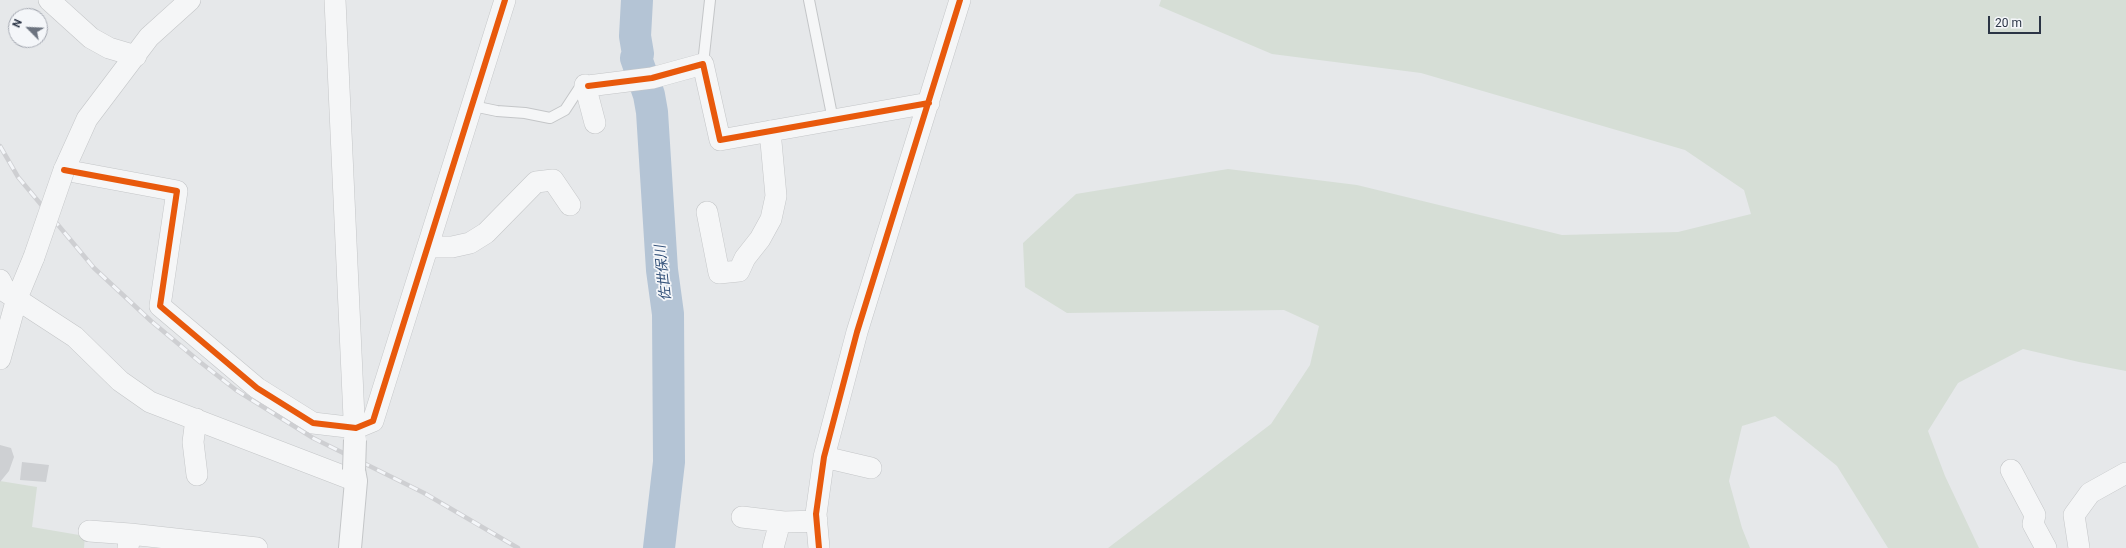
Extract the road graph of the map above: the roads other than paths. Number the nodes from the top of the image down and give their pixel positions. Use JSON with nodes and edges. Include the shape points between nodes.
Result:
{"nodes":[{"id":1,"x":49,"y":0,"type":"edge"},
{"id":2,"x":190,"y":0,"type":"edge"},
{"id":3,"x":335,"y":0,"type":"edge"},
{"id":4,"x":505,"y":0,"type":"edge"},
{"id":5,"x":710,"y":0,"type":"edge"},
{"id":6,"x":809,"y":0,"type":"edge"},
{"id":7,"x":960,"y":0,"type":"edge"},
{"id":8,"x":136,"y":56,"type":"junction"},
{"id":9,"x":703,"y":64,"type":"junction"},
{"id":10,"x":587,"y":85,"type":"junction"},
{"id":11,"x":929,"y":103,"type":"junction"},
{"id":12,"x":473,"y":106,"type":"junction"},
{"id":13,"x":833,"y":120,"type":"junction"},
{"id":14,"x":595,"y":123,"type":"dead end"},
{"id":15,"x":770,"y":131,"type":"junction"},
{"id":16,"x":64,"y":170,"type":"junction"},
{"id":17,"x":570,"y":206,"type":"dead end"},
{"id":18,"x":707,"y":212,"type":"dead end"},
{"id":19,"x":428,"y":247,"type":"junction"},
{"id":20,"x":0,"y":280,"type":"edge"},
{"id":21,"x":17,"y":298,"type":"junction"},
{"id":22,"x":0,"y":359,"type":"edge"},
{"id":23,"x":196,"y":419,"type":"junction"},
{"id":24,"x":356,"y":434,"type":"junction"},
{"id":25,"x":824,"y":457,"type":"junction"},
{"id":26,"x":871,"y":468,"type":"dead end"},
{"id":27,"x":2011,"y":470,"type":"dead end"},
{"id":28,"x":2126,"y":473,"type":"edge"},
{"id":29,"x":197,"y":475,"type":"dead end"},
{"id":30,"x":355,"y":475,"type":"junction"},
{"id":31,"x":742,"y":517,"type":"dead end"},
{"id":32,"x":816,"y":521,"type":"junction"},
{"id":33,"x":780,"y":522,"type":"junction"},
{"id":34,"x":89,"y":531,"type":"dead end"},
{"id":35,"x":129,"y":541,"type":"edge"},
{"id":36,"x":165,"y":543,"type":"edge"},
{"id":37,"x":202,"y":545,"type":"edge"},
{"id":38,"x":245,"y":547,"type":"edge"},
{"id":39,"x":350,"y":548,"type":"edge"},
{"id":40,"x":773,"y":548,"type":"edge"},
{"id":41,"x":819,"y":548,"type":"edge"},
{"id":42,"x":2046,"y":548,"type":"edge"},
{"id":43,"x":2079,"y":548,"type":"edge"}],
"edges":[{"from":1,"to":8,"type":"street","via":[[91,38],[109,48]]},
{"from":2,"to":8,"type":"street","via":[[150,37]]},
{"from":3,"to":24,"type":"street"},
{"from":4,"to":12,"type":"street"},
{"from":5,"to":9,"type":"lane"},
{"from":6,"to":13,"type":"lane"},
{"from":7,"to":11,"type":"street"},
{"from":8,"to":16,"type":"street","via":[[87,119]]},
{"from":9,"to":10,"type":"street","via":[[652,78]]},
{"from":9,"to":15,"type":"street","via":[[720,140]]},
{"from":10,"to":12,"type":"lane","via":[[582,84],[565,110],[550,118]]},
{"from":10,"to":14,"type":"street"},
{"from":11,"to":13,"type":"street"},
{"from":11,"to":25,"type":"street","via":[[857,332]]},
{"from":12,"to":19,"type":"street"},
{"from":13,"to":15,"type":"street"},
{"from":15,"to":18,"type":"street","via":[[776,196],[771,219],[738,271],[719,273]]},
{"from":16,"to":21,"type":"street","bridge":true},
{"from":16,"to":24,"type":"street","via":[[177,190],[160,306],[257,388],[313,423]]},
{"from":17,"to":19,"type":"street","via":[[553,180],[536,182],[486,233],[470,243],[452,247]]},
{"from":19,"to":24,"type":"street","via":[[373,421]]},
{"from":20,"to":21,"type":"street","via":[[6,292]]},
{"from":21,"to":22,"type":"street"},
{"from":21,"to":23,"type":"street","via":[[75,337],[120,381],[150,402]]},
{"from":23,"to":29,"type":"street","via":[[193,442]]},
{"from":23,"to":30,"type":"street"},
{"from":24,"to":30,"type":"street","bridge":true},
{"from":25,"to":26,"type":"street"},
{"from":25,"to":32,"type":"street"},
{"from":27,"to":42,"type":"street","via":[[2035,515],[2033,524]]},
{"from":28,"to":43,"type":"street","via":[[2090,493],[2074,515]]},
{"from":30,"to":39,"type":"street"},
{"from":31,"to":33,"type":"street"},
{"from":32,"to":33,"type":"street"},
{"from":32,"to":41,"type":"street"},
{"from":33,"to":40,"type":"street"},
{"from":34,"to":35,"type":"street"},
{"from":35,"to":36,"type":"street"},
{"from":36,"to":37,"type":"street"},
{"from":37,"to":38,"type":"street"}]}
